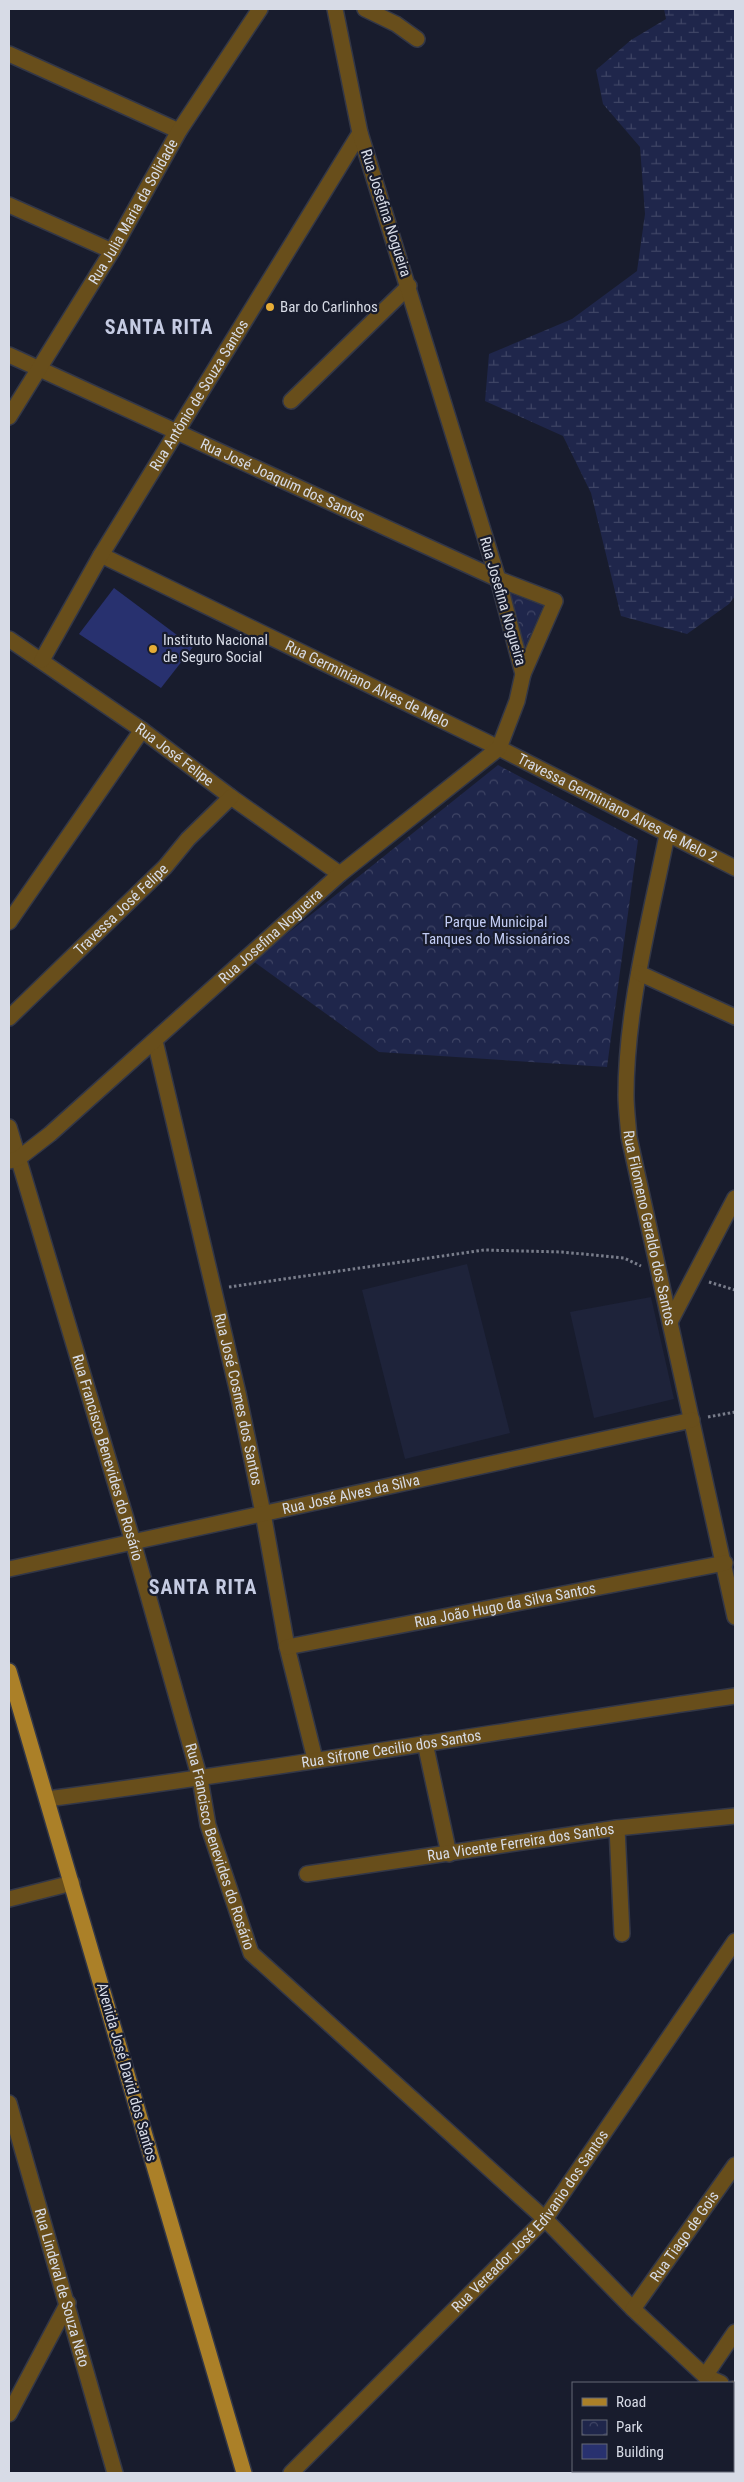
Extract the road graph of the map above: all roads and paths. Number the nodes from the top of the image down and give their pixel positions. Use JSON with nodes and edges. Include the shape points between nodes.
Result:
{"nodes":[{"id":1,"x":260,"y":9,"type":"edge"},
{"id":2,"x":335,"y":9,"type":"edge"},
{"id":3,"x":365,"y":9,"type":"edge"},
{"id":4,"x":417,"y":39,"type":"dead end"},
{"id":5,"x":9,"y":54,"type":"edge"},
{"id":6,"x":179,"y":131,"type":"junction"},
{"id":7,"x":360,"y":132,"type":"junction"},
{"id":8,"x":9,"y":204,"type":"edge"},
{"id":9,"x":112,"y":251,"type":"junction"},
{"id":10,"x":409,"y":286,"type":"junction"},
{"id":11,"x":9,"y":355,"type":"edge"},
{"id":12,"x":40,"y":369,"type":"junction"},
{"id":13,"x":291,"y":400,"type":"dead end"},
{"id":14,"x":9,"y":417,"type":"edge"},
{"id":15,"x":178,"y":432,"type":"junction"},
{"id":16,"x":101,"y":555,"type":"junction"},
{"id":17,"x":498,"y":579,"type":"junction"},
{"id":18,"x":9,"y":639,"type":"edge"},
{"id":19,"x":42,"y":660,"type":"junction"},
{"id":20,"x":524,"y":674,"type":"junction"},
{"id":21,"x":142,"y":730,"type":"junction"},
{"id":22,"x":499,"y":748,"type":"junction"},
{"id":23,"x":231,"y":797,"type":"junction"},
{"id":24,"x":667,"y":835,"type":"junction"},
{"id":25,"x":735,"y":868,"type":"edge"},
{"id":26,"x":340,"y":874,"type":"junction"},
{"id":27,"x":9,"y":922,"type":"edge"},
{"id":28,"x":639,"y":973,"type":"junction"},
{"id":29,"x":735,"y":1017,"type":"edge"},
{"id":30,"x":9,"y":1018,"type":"edge"},
{"id":31,"x":155,"y":1040,"type":"junction"},
{"id":32,"x":9,"y":1127,"type":"edge"},
{"id":33,"x":14,"y":1160,"type":"edge"},
{"id":34,"x":735,"y":1198,"type":"edge"},
{"id":35,"x":660,"y":1275,"type":"junction"},
{"id":36,"x":693,"y":1278,"type":"junction"},
{"id":37,"x":214,"y":1290,"type":"junction"},
{"id":38,"x":735,"y":1290,"type":"edge"},
{"id":39,"x":671,"y":1320,"type":"junction"},
{"id":40,"x":735,"y":1412,"type":"edge"},
{"id":41,"x":692,"y":1420,"type":"junction"},
{"id":42,"x":263,"y":1513,"type":"junction"},
{"id":43,"x":133,"y":1542,"type":"junction"},
{"id":44,"x":724,"y":1563,"type":"junction"},
{"id":45,"x":9,"y":1569,"type":"edge"},
{"id":46,"x":735,"y":1617,"type":"edge"},
{"id":47,"x":286,"y":1647,"type":"junction"},
{"id":48,"x":9,"y":1670,"type":"edge"},
{"id":49,"x":735,"y":1696,"type":"edge"},
{"id":50,"x":425,"y":1743,"type":"junction"},
{"id":51,"x":315,"y":1759,"type":"junction"},
{"id":52,"x":200,"y":1779,"type":"junction"},
{"id":53,"x":47,"y":1799,"type":"junction"},
{"id":54,"x":735,"y":1816,"type":"edge"},
{"id":55,"x":616,"y":1828,"type":"junction"},
{"id":56,"x":449,"y":1854,"type":"junction"},
{"id":57,"x":306,"y":1874,"type":"dead end"},
{"id":58,"x":72,"y":1883,"type":"junction"},
{"id":59,"x":9,"y":1899,"type":"edge"},
{"id":60,"x":622,"y":1934,"type":"dead end"},
{"id":61,"x":735,"y":1941,"type":"edge"},
{"id":62,"x":9,"y":2103,"type":"edge"},
{"id":63,"x":735,"y":2165,"type":"edge"},
{"id":64,"x":545,"y":2219,"type":"junction"},
{"id":65,"x":68,"y":2303,"type":"junction"},
{"id":66,"x":633,"y":2308,"type":"junction"},
{"id":67,"x":735,"y":2332,"type":"edge"},
{"id":68,"x":705,"y":2376,"type":"junction"},
{"id":69,"x":719,"y":2382,"type":"edge"},
{"id":70,"x":9,"y":2414,"type":"edge"},
{"id":71,"x":115,"y":2473,"type":"edge"},
{"id":72,"x":244,"y":2473,"type":"edge"},
{"id":73,"x":291,"y":2473,"type":"edge"}],
"edges":[{"from":1,"to":6,"type":"street","name":"Rua Julia Maria da Solidade"},
{"from":2,"to":7,"type":"street","name":"Rua Josefina Nogueira"},
{"from":3,"to":4,"type":"street"},
{"from":5,"to":6,"type":"street"},
{"from":6,"to":9,"type":"street","name":"Rua Julia Maria da Solidade"},
{"from":7,"to":10,"type":"street","name":"Rua Josefina Nogueira"},
{"from":7,"to":15,"type":"street","name":"Rua Antônio de Souza Santos"},
{"from":8,"to":9,"type":"street"},
{"from":9,"to":12,"type":"street","name":"Rua Julia Maria da Solidade"},
{"from":10,"to":13,"type":"street"},
{"from":10,"to":17,"type":"street","name":"Rua Josefina Nogueira"},
{"from":11,"to":12,"type":"street","name":"Rua José Joaquim dos Santos"},
{"from":12,"to":14,"type":"street","name":"Rua Julia Maria da Solidade"},
{"from":12,"to":15,"type":"street","name":"Rua José Joaquim dos Santos"},
{"from":15,"to":16,"type":"street","name":"Rua Antônio de Souza Santos"},
{"from":15,"to":17,"type":"street","name":"Rua José Joaquim dos Santos"},
{"from":16,"to":19,"type":"street","name":"Rua Antônio de Souza Santos"},
{"from":16,"to":22,"type":"street","name":"Rua Germiniano Alves de Melo"},
{"from":17,"to":20,"type":"street","name":"Rua Josefina Nogueira"},
{"from":17,"to":20,"type":"street","name":"Rua José Joaquim dos Santos","via":[[555,601]]},
{"from":18,"to":19,"type":"street","name":"Rua José Felipe"},
{"from":19,"to":21,"type":"street","name":"Rua José Felipe"},
{"from":20,"to":22,"type":"street","name":"Rua Josefina Nogueira","via":[[518,701]]},
{"from":21,"to":23,"type":"street","name":"Rua José Felipe"},
{"from":21,"to":27,"type":"street"},
{"from":22,"to":24,"type":"street","name":"Travessa Germiniano Alves de Melo 2"},
{"from":22,"to":26,"type":"street","name":"Rua Josefina Nogueira"},
{"from":23,"to":26,"type":"street","name":"Rua José Felipe"},
{"from":23,"to":30,"type":"street","name":"Travessa José Felipe","via":[[188,839],[165,868]]},
{"from":24,"to":25,"type":"street","name":"Travessa Germiniano Alves de Melo 2"},
{"from":24,"to":28,"type":"street","name":"Rua Filomeno Geraldo dos Santos"},
{"from":26,"to":31,"type":"street","name":"Rua Josefina Nogueira"},
{"from":28,"to":29,"type":"street"},
{"from":28,"to":35,"type":"street","name":"Rua Filomeno Geraldo dos Santos","via":[[628,1052],[626,1096],[629,1137]]},
{"from":31,"to":33,"type":"street","name":"Rua Josefina Nogueira","via":[[50,1134]]},
{"from":31,"to":37,"type":"street","name":"Rua José Cosmes dos Santos"},
{"from":32,"to":33,"type":"street","name":"Rua Francisco Benevides do Rosário"},
{"from":33,"to":43,"type":"street","name":"Rua Francisco Benevides do Rosário"},
{"from":34,"to":36,"type":"street"},
{"from":35,"to":37,"type":"path","via":[[624,1258],[484,1250]]},
{"from":35,"to":39,"type":"street","name":"Rua Filomeno Geraldo dos Santos"},
{"from":36,"to":38,"type":"path"},
{"from":36,"to":39,"type":"street"},
{"from":37,"to":42,"type":"street","name":"Rua José Cosmes dos Santos"},
{"from":39,"to":41,"type":"street","name":"Rua Filomeno Geraldo dos Santos"},
{"from":40,"to":41,"type":"path"},
{"from":41,"to":42,"type":"street","name":"Rua José Alves da Silva"},
{"from":41,"to":44,"type":"street","name":"Rua Filomeno Geraldo dos Santos"},
{"from":42,"to":43,"type":"street","name":"Rua José Alves da Silva"},
{"from":42,"to":47,"type":"street","name":"Rua José Cosmes dos Santos"},
{"from":43,"to":45,"type":"street","name":"Rua José Alves da Silva"},
{"from":43,"to":52,"type":"street","name":"Rua Francisco Benevides do Rosário"},
{"from":44,"to":46,"type":"street","name":"Rua Filomeno Geraldo dos Santos"},
{"from":44,"to":47,"type":"street","name":"Rua João Hugo da Silva Santos"},
{"from":47,"to":51,"type":"street","name":"Rua José Cosmes dos Santos"},
{"from":48,"to":53,"type":"main road","name":"Avenida José David dos Santos"},
{"from":49,"to":50,"type":"street","name":"Rua Sifrone Cecilio dos Santos"},
{"from":50,"to":51,"type":"street","name":"Rua Sifrone Cecilio dos Santos"},
{"from":50,"to":56,"type":"street"},
{"from":51,"to":52,"type":"street","name":"Rua Sifrone Cecilio dos Santos"},
{"from":52,"to":53,"type":"street","name":"Rua Sifrone Cecilio dos Santos"},
{"from":52,"to":64,"type":"street","name":"Rua Francisco Benevides do Rosário","via":[[208,1825],[251,1954]]},
{"from":53,"to":58,"type":"main road","name":"Avenida José David dos Santos"},
{"from":54,"to":55,"type":"street","name":"Rua Vicente Ferreira dos Santos"},
{"from":55,"to":56,"type":"street","name":"Rua Vicente Ferreira dos Santos"},
{"from":55,"to":60,"type":"street"},
{"from":56,"to":57,"type":"street","name":"Rua Vicente Ferreira dos Santos"},
{"from":58,"to":59,"type":"street"},
{"from":58,"to":72,"type":"main road","name":"Avenida José David dos Santos"},
{"from":61,"to":64,"type":"street","name":"Rua Vereador José Edivanio dos Santos"},
{"from":62,"to":65,"type":"street","name":"Rua Lindeval de Souza Neto"},
{"from":63,"to":66,"type":"street","name":"Rua Tiago de Gois"},
{"from":64,"to":66,"type":"street","name":"Rua Francisco Benevides do Rosário"},
{"from":64,"to":73,"type":"street","name":"Rua Vereador José Edivanio dos Santos"},
{"from":65,"to":70,"type":"street"},
{"from":65,"to":71,"type":"street","name":"Rua Lindeval de Souza Neto"},
{"from":66,"to":68,"type":"street","name":"Rua Francisco Benevides do Rosário"},
{"from":67,"to":68,"type":"street"},
{"from":68,"to":69,"type":"street","name":"Rua Francisco Benevides do Rosário"}]}
